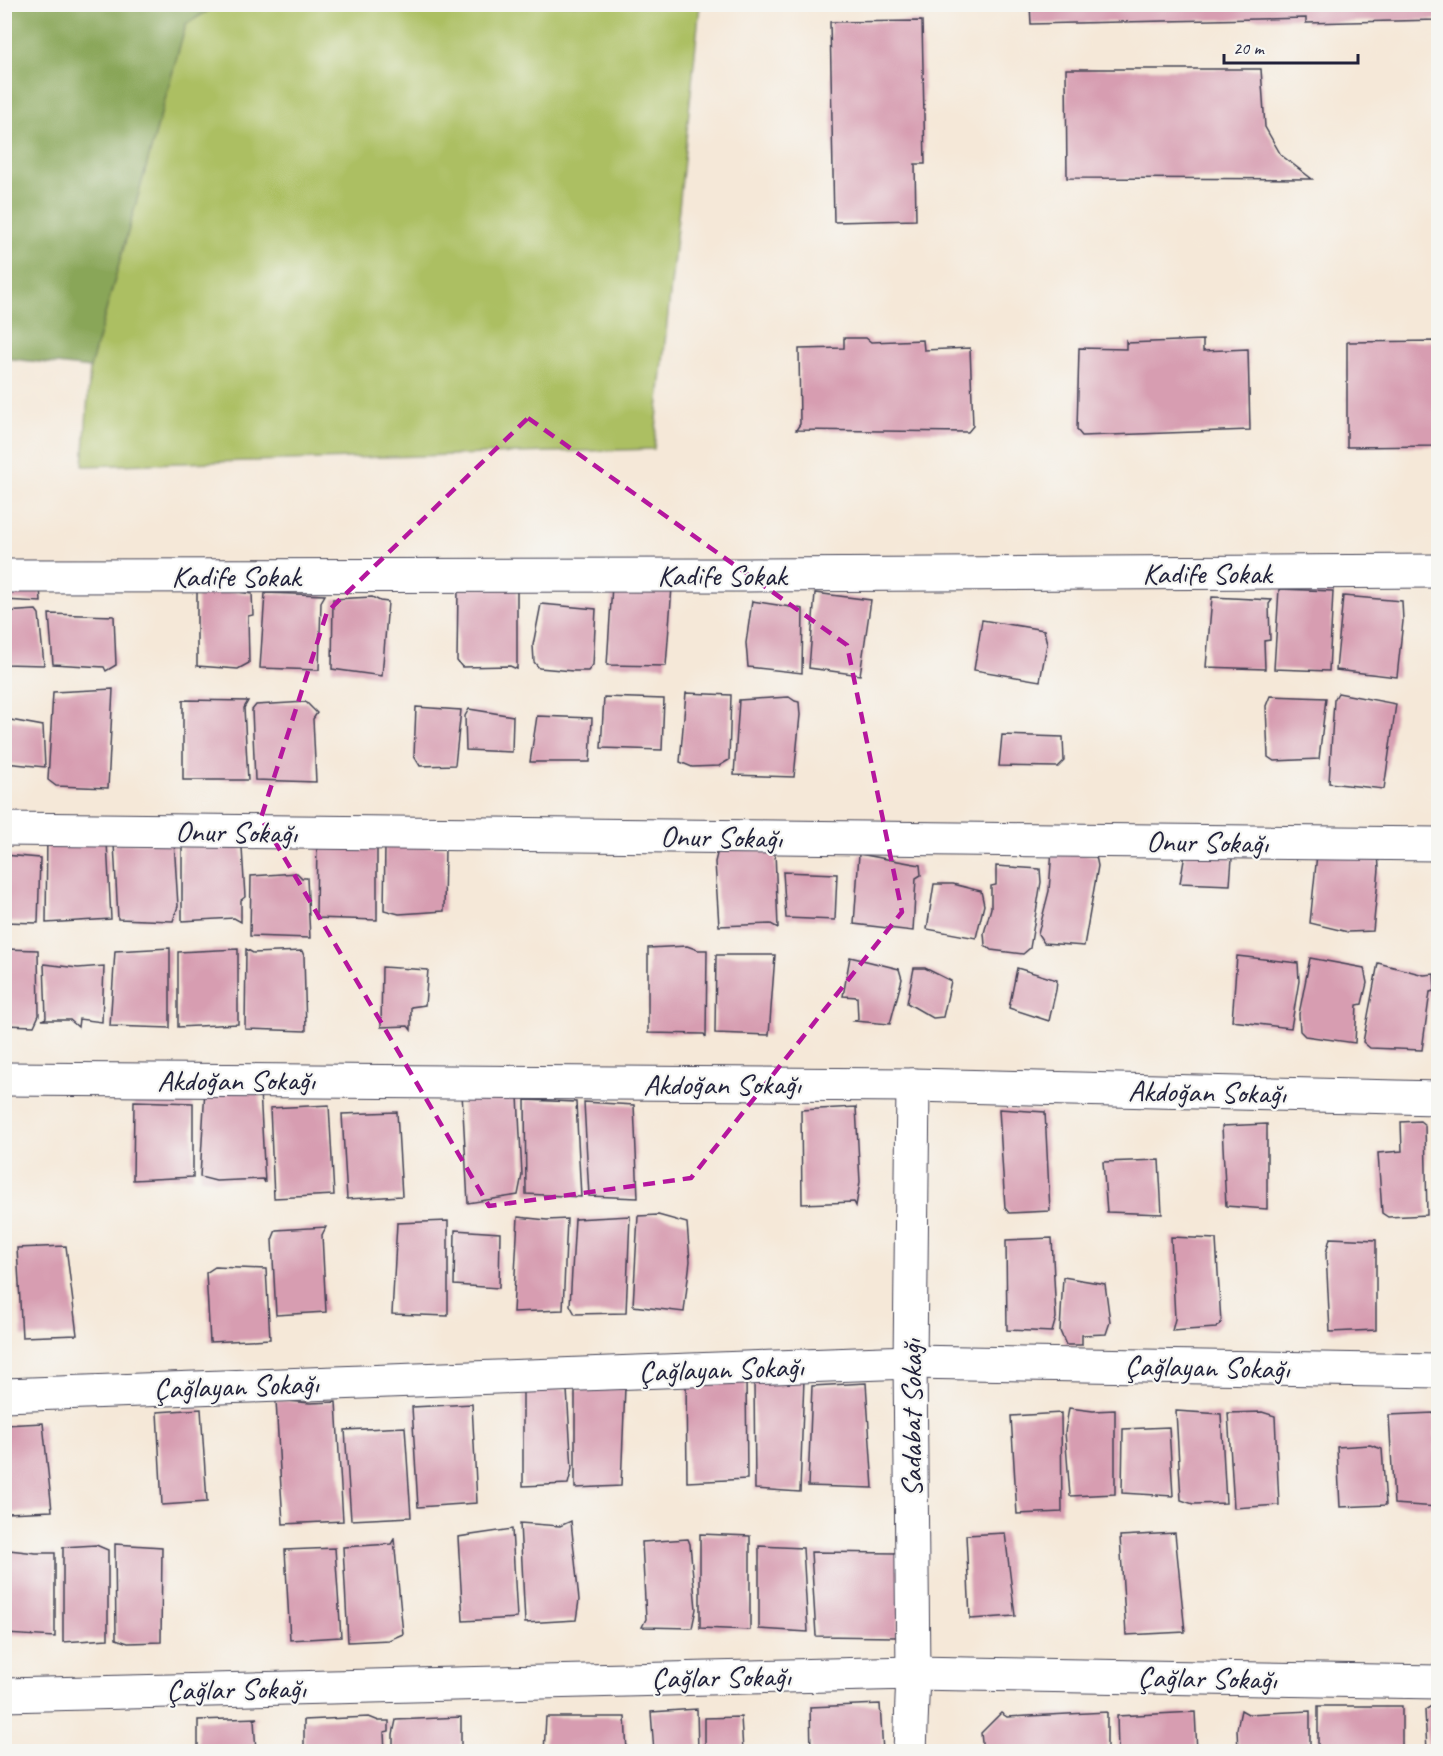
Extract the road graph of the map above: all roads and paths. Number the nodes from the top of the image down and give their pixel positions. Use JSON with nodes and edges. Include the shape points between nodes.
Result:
{"nodes":[{"id":1,"x":1438,"y":571,"type":"edge"},
{"id":2,"x":4,"y":576,"type":"edge"},
{"id":3,"x":4,"y":829,"type":"edge"},
{"id":4,"x":1438,"y":844,"type":"edge"},
{"id":5,"x":4,"y":1079,"type":"edge"},
{"id":6,"x":913,"y":1085,"type":"junction"},
{"id":7,"x":1438,"y":1098,"type":"edge"},
{"id":8,"x":910,"y":1362,"type":"junction"},
{"id":9,"x":1438,"y":1371,"type":"edge"},
{"id":10,"x":4,"y":1395,"type":"edge"},
{"id":11,"x":913,"y":1673,"type":"junction"},
{"id":12,"x":1438,"y":1682,"type":"edge"},
{"id":13,"x":4,"y":1695,"type":"edge"},
{"id":14,"x":909,"y":1752,"type":"edge"}],
"edges":[{"from":1,"to":2,"type":"street","name":"Kadife Sokak"},
{"from":3,"to":4,"type":"street","name":"Onur Sokağı"},
{"from":5,"to":6,"type":"street","name":"Akdoğan Sokağı"},
{"from":6,"to":7,"type":"street","name":"Akdoğan Sokağı"},
{"from":6,"to":8,"type":"street","name":"Sadabat Sokağı"},
{"from":8,"to":9,"type":"street","name":"Çağlayan Sokağı"},
{"from":8,"to":10,"type":"street","name":"Çağlayan Sokağı"},
{"from":8,"to":11,"type":"street","name":"Sadabat Sokağı"},
{"from":11,"to":12,"type":"street","name":"Çağlar Sokağı"},
{"from":11,"to":13,"type":"street","name":"Çağlar Sokağı"},
{"from":11,"to":14,"type":"street","name":"Sadabat Sokağı"}]}
